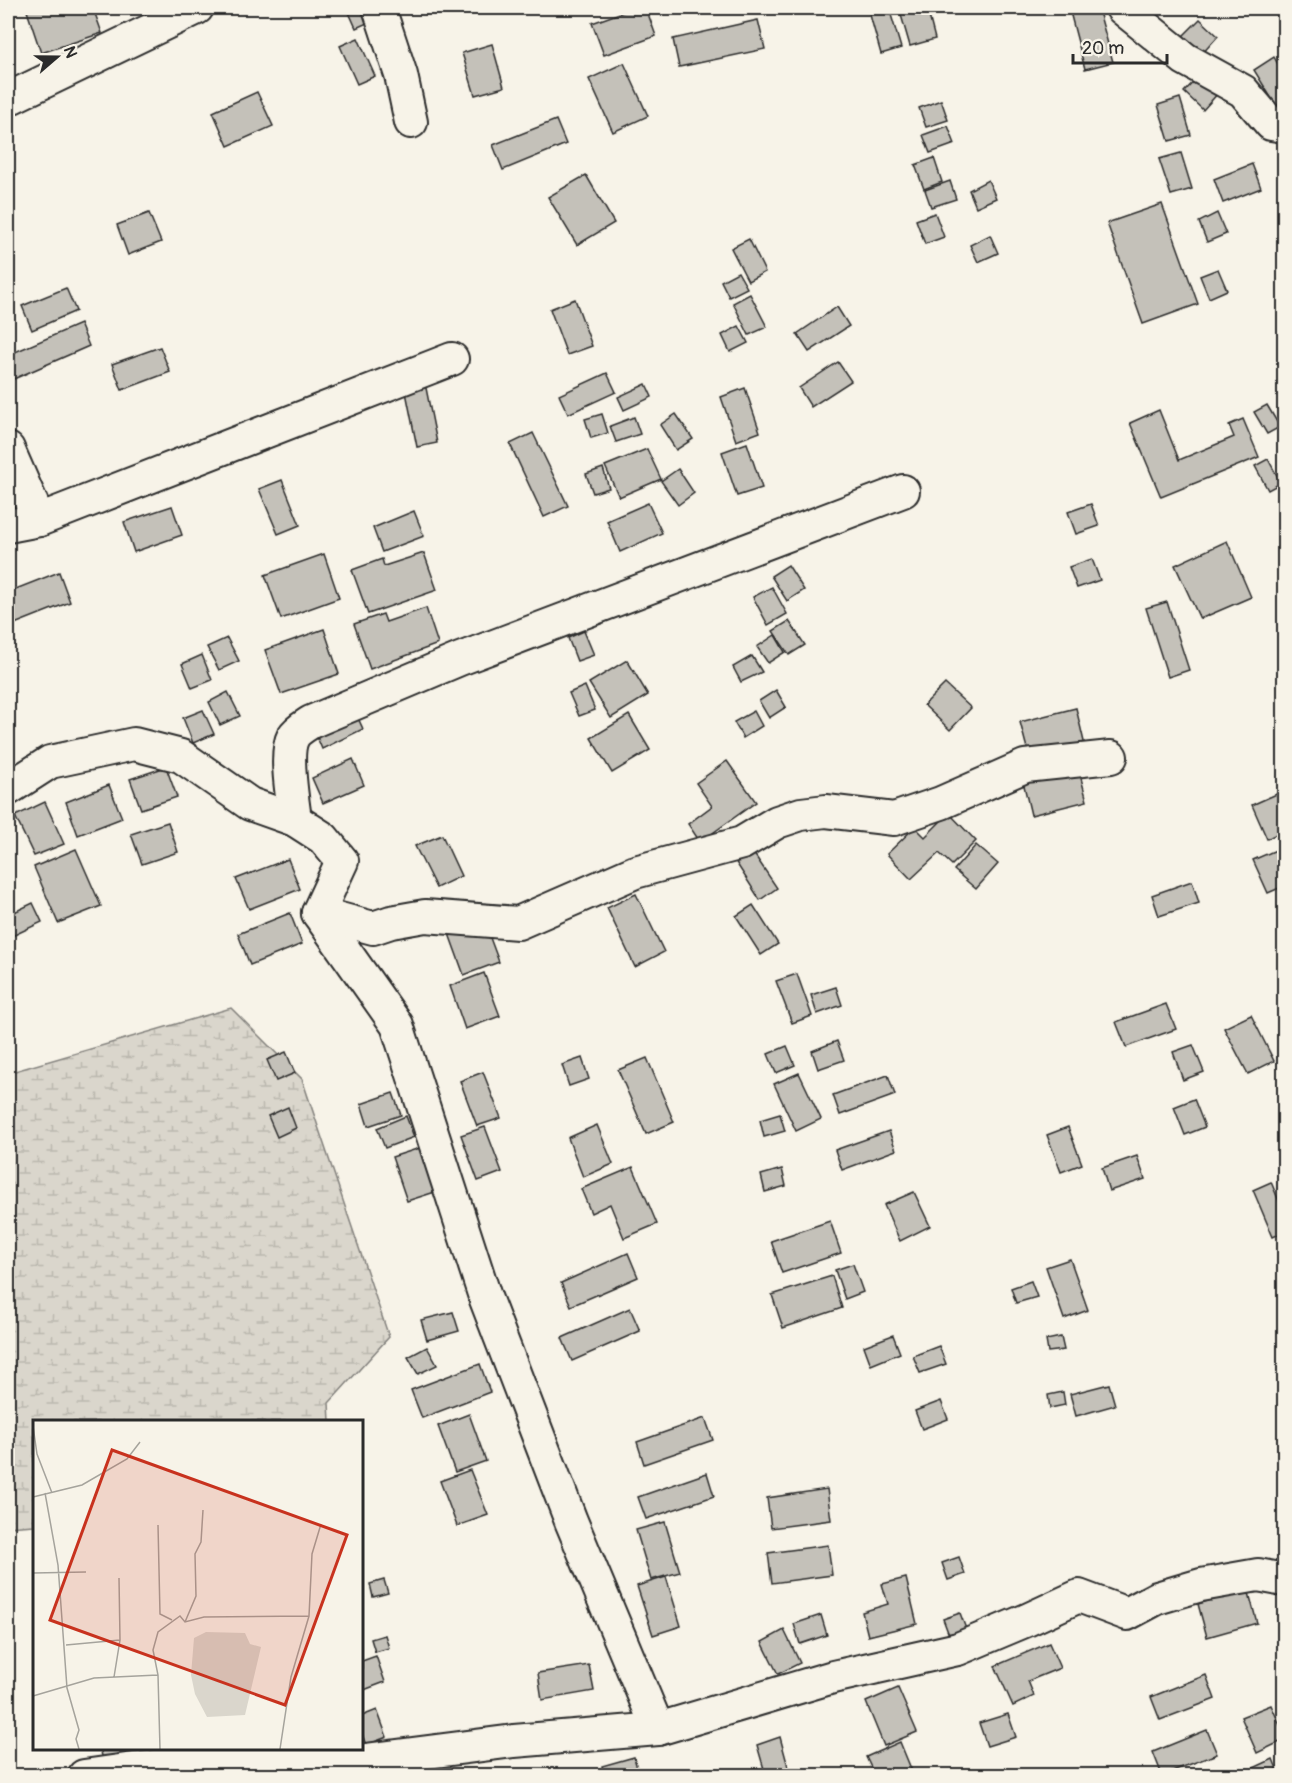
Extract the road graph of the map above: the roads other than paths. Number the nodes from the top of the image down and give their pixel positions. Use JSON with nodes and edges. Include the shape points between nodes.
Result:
{"nodes":[{"id":1,"x":197,"y":8,"type":"edge"},
{"id":2,"x":379,"y":8,"type":"edge"},
{"id":3,"x":1122,"y":8,"type":"edge"},
{"id":4,"x":8,"y":99,"type":"edge"},
{"id":5,"x":411,"y":122,"type":"dead end"},
{"id":6,"x":1284,"y":126,"type":"edge"},
{"id":7,"x":452,"y":359,"type":"dead end"},
{"id":8,"x":8,"y":449,"type":"edge"},
{"id":9,"x":903,"y":491,"type":"dead end"},
{"id":10,"x":39,"y":520,"type":"junction"},
{"id":11,"x":8,"y":526,"type":"edge"},
{"id":12,"x":1111,"y":757,"type":"dead end"},
{"id":13,"x":8,"y":789,"type":"edge"},
{"id":14,"x":295,"y":820,"type":"junction"},
{"id":15,"x":318,"y":913,"type":"junction"},
{"id":16,"x":1284,"y":1580,"type":"edge"},
{"id":17,"x":658,"y":1730,"type":"junction"},
{"id":18,"x":84,"y":1776,"type":"edge"}],
"edges":[{"from":1,"to":4,"type":"street"},
{"from":2,"to":5,"type":"street","via":[[401,75]]},
{"from":3,"to":6,"type":"street","via":[[1185,59],[1243,91],[1271,124]]},
{"from":7,"to":10,"type":"street"},
{"from":8,"to":10,"type":"street"},
{"from":9,"to":14,"type":"street","via":[[460,659],[311,722],[292,738],[290,749]]},
{"from":10,"to":11,"type":"street"},
{"from":12,"to":15,"type":"street","via":[[1025,766],[941,804],[894,819],[826,810],[801,814],[777,822],[742,843],[636,872],[518,923],[425,916],[373,928]]},
{"from":13,"to":14,"type":"street","via":[[50,762],[134,744],[182,756],[250,804]]},
{"from":14,"to":15,"type":"street","via":[[323,838],[342,861]]},
{"from":15,"to":17,"type":"street","via":[[397,1025],[485,1297],[571,1521]]},
{"from":16,"to":17,"type":"street","via":[[1258,1575],[1201,1585],[1158,1598],[1127,1614],[1079,1596],[958,1648],[833,1677]]},
{"from":17,"to":18,"type":"street","via":[[514,1741],[334,1764],[211,1758]]}]}
